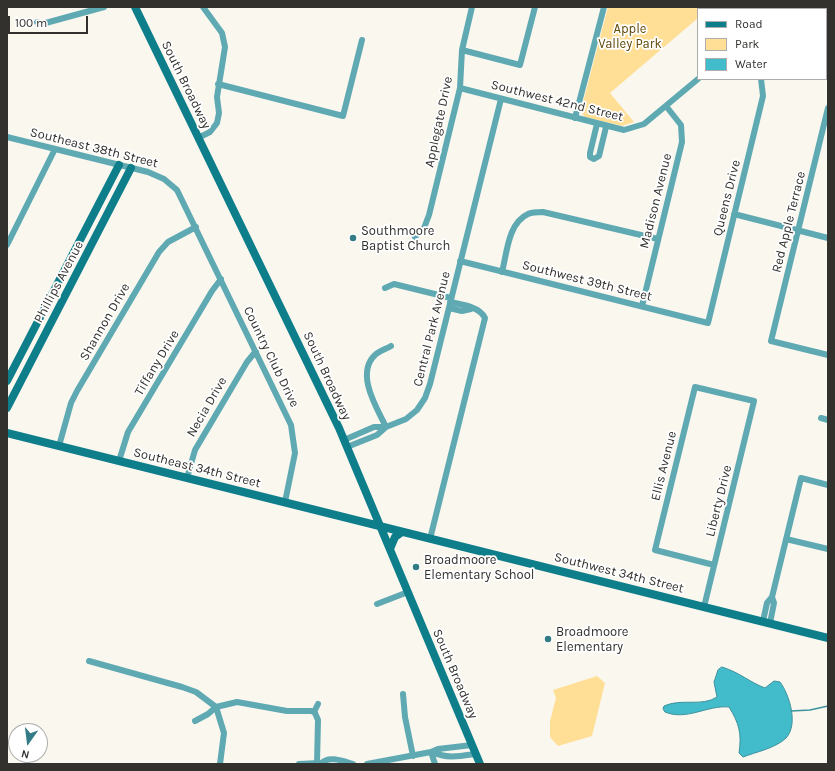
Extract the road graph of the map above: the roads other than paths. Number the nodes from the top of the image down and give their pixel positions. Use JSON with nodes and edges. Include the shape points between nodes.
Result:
{"nodes":[{"id":1,"x":104,"y":7,"type":"edge"},
{"id":2,"x":135,"y":7,"type":"edge"},
{"id":3,"x":203,"y":7,"type":"edge"},
{"id":4,"x":472,"y":7,"type":"edge"},
{"id":5,"x":535,"y":7,"type":"edge"},
{"id":6,"x":604,"y":7,"type":"edge"},
{"id":7,"x":37,"y":22,"type":"dead end"},
{"id":8,"x":362,"y":40,"type":"dead end"},
{"id":9,"x":462,"y":50,"type":"junction"},
{"id":10,"x":697,"y":80,"type":"edge"},
{"id":11,"x":761,"y":80,"type":"edge"},
{"id":12,"x":218,"y":84,"type":"junction"},
{"id":13,"x":460,"y":88,"type":"junction"},
{"id":14,"x":501,"y":99,"type":"junction"},
{"id":15,"x":666,"y":106,"type":"junction"},
{"id":16,"x":828,"y":108,"type":"edge"},
{"id":17,"x":575,"y":118,"type":"junction"},
{"id":18,"x":598,"y":124,"type":"junction"},
{"id":19,"x":606,"y":127,"type":"junction"},
{"id":20,"x":7,"y":137,"type":"edge"},
{"id":21,"x":198,"y":138,"type":"junction"},
{"id":22,"x":55,"y":149,"type":"junction"},
{"id":23,"x":119,"y":165,"type":"junction"},
{"id":24,"x":132,"y":168,"type":"junction"},
{"id":25,"x":734,"y":214,"type":"junction"},
{"id":26,"x":196,"y":227,"type":"junction"},
{"id":27,"x":798,"y":231,"type":"junction"},
{"id":28,"x":415,"y":237,"type":"dead end"},
{"id":29,"x":828,"y":238,"type":"edge"},
{"id":30,"x":658,"y":239,"type":"junction"},
{"id":31,"x":7,"y":245,"type":"edge"},
{"id":32,"x":460,"y":261,"type":"junction"},
{"id":33,"x":502,"y":272,"type":"junction"},
{"id":34,"x":221,"y":279,"type":"junction"},
{"id":35,"x":385,"y":288,"type":"dead end"},
{"id":36,"x":450,"y":303,"type":"junction"},
{"id":37,"x":642,"y":306,"type":"junction"},
{"id":38,"x":708,"y":322,"type":"joint"},
{"id":39,"x":391,"y":346,"type":"dead end"},
{"id":40,"x":256,"y":351,"type":"junction"},
{"id":41,"x":828,"y":355,"type":"edge"},
{"id":42,"x":7,"y":381,"type":"edge"},
{"id":43,"x":695,"y":387,"type":"joint"},
{"id":44,"x":7,"y":408,"type":"edge"},
{"id":45,"x":821,"y":418,"type":"dead end"},
{"id":46,"x":828,"y":420,"type":"edge"},
{"id":47,"x":386,"y":427,"type":"junction"},
{"id":48,"x":363,"y":432,"type":"junction"},
{"id":49,"x":7,"y":433,"type":"edge"},
{"id":50,"x":366,"y":439,"type":"junction"},
{"id":51,"x":345,"y":444,"type":"junction"},
{"id":52,"x":59,"y":446,"type":"junction"},
{"id":53,"x":119,"y":461,"type":"junction"},
{"id":54,"x":187,"y":478,"type":"junction"},
{"id":55,"x":828,"y":485,"type":"edge"},
{"id":56,"x":285,"y":502,"type":"junction"},
{"id":57,"x":381,"y":526,"type":"junction"},
{"id":58,"x":402,"y":532,"type":"junction"},
{"id":59,"x":430,"y":539,"type":"junction"},
{"id":60,"x":786,"y":539,"type":"junction"},
{"id":61,"x":390,"y":549,"type":"junction"},
{"id":62,"x":828,"y":549,"type":"edge"},
{"id":63,"x":714,"y":565,"type":"junction"},
{"id":64,"x":408,"y":592,"type":"junction"},
{"id":65,"x":377,"y":604,"type":"dead end"},
{"id":66,"x":704,"y":607,"type":"junction"},
{"id":67,"x":766,"y":622,"type":"junction"},
{"id":68,"x":828,"y":638,"type":"edge"},
{"id":69,"x":89,"y":661,"type":"dead end"},
{"id":70,"x":403,"y":694,"type":"dead end"},
{"id":71,"x":318,"y":704,"type":"dead end"},
{"id":72,"x":216,"y":707,"type":"junction"},
{"id":73,"x":314,"y":712,"type":"junction"},
{"id":74,"x":195,"y":721,"type":"dead end"},
{"id":75,"x":472,"y":745,"type":"junction"},
{"id":76,"x":432,"y":752,"type":"junction"},
{"id":77,"x":475,"y":754,"type":"junction"},
{"id":78,"x":413,"y":756,"type":"junction"},
{"id":79,"x":220,"y":764,"type":"edge"},
{"id":80,"x":299,"y":764,"type":"edge"},
{"id":81,"x":317,"y":764,"type":"edge"},
{"id":82,"x":321,"y":764,"type":"edge"},
{"id":83,"x":353,"y":764,"type":"edge"},
{"id":84,"x":367,"y":764,"type":"edge"},
{"id":85,"x":435,"y":764,"type":"edge"},
{"id":86,"x":480,"y":764,"type":"edge"}],
"edges":[{"from":1,"to":7,"type":"street","via":[[42,24]]},
{"from":2,"to":21,"type":"street","name":"South Broadway"},
{"from":3,"to":12,"type":"street","via":[[222,33],[225,47]]},
{"from":4,"to":9,"type":"street","name":"Applegate Drive"},
{"from":5,"to":9,"type":"street","via":[[520,65]]},
{"from":6,"to":17,"type":"street"},
{"from":8,"to":12,"type":"street","via":[[343,116]]},
{"from":9,"to":13,"type":"street","name":"Applegate Drive"},
{"from":10,"to":15,"type":"street","name":"Southwest 42nd Street"},
{"from":11,"to":25,"type":"street","name":"Queens Drive","via":[[762,96]]},
{"from":12,"to":21,"type":"street","via":[[217,123],[210,132]]},
{"from":13,"to":14,"type":"street","name":"Southwest 42nd Street"},
{"from":13,"to":28,"type":"street","name":"Applegate Drive","via":[[429,215],[424,228]]},
{"from":14,"to":17,"type":"street","name":"Southwest 42nd Street"},
{"from":14,"to":32,"type":"street","name":"Central Park Avenue"},
{"from":15,"to":19,"type":"street","name":"Southwest 42nd Street","via":[[638,126],[624,130]]},
{"from":15,"to":30,"type":"street","name":"Madison Avenue","via":[[679,121],[682,134]]},
{"from":16,"to":27,"type":"street","name":"Red Apple Terrace"},
{"from":17,"to":18,"type":"street","name":"Southwest 42nd Street"},
{"from":18,"to":19,"type":"street","name":"Southwest 42nd Street"},
{"from":18,"to":19,"type":"street","via":[[590,153],[590,157],[594,159],[599,156]]},
{"from":20,"to":22,"type":"street","name":"Southeast 38th Street"},
{"from":21,"to":51,"type":"street","name":"South Broadway"},
{"from":22,"to":23,"type":"street","name":"Southeast 38th Street"},
{"from":22,"to":31,"type":"street"},
{"from":23,"to":24,"type":"street","name":"Southeast 38th Street"},
{"from":23,"to":42,"type":"street","name":"Phillips Avenue"},
{"from":24,"to":26,"type":"street","name":"Southeast 38th Street","via":[[160,177],[173,185]]},
{"from":24,"to":44,"type":"street","name":"Phillips Avenue"},
{"from":25,"to":27,"type":"street"},
{"from":25,"to":38,"type":"street","name":"Queens Drive"},
{"from":26,"to":34,"type":"street","name":"Country Club Drive"},
{"from":26,"to":52,"type":"street","name":"Shannon Drive","via":[[168,242],[159,252],[77,391]]},
{"from":27,"to":29,"type":"street"},
{"from":27,"to":41,"type":"street","name":"Red Apple Terrace","via":[[771,341]]},
{"from":30,"to":33,"type":"street","via":[[543,212],[528,213],[517,223],[512,234]]},
{"from":30,"to":37,"type":"street","name":"Madison Avenue"},
{"from":32,"to":33,"type":"street","name":"Southwest 39th Street"},
{"from":32,"to":36,"type":"street","name":"Central Park Avenue"},
{"from":33,"to":37,"type":"street","name":"Southwest 39th Street"},
{"from":34,"to":40,"type":"street","name":"Country Club Drive"},
{"from":34,"to":53,"type":"street","name":"Tiffany Drive","via":[[128,432]]},
{"from":35,"to":36,"type":"street","via":[[394,284]]},
{"from":36,"to":47,"type":"street","name":"Central Park Avenue","via":[[425,398],[417,410],[406,419]]},
{"from":36,"to":59,"type":"street","via":[[462,311],[471,309],[483,313],[485,318]]},
{"from":37,"to":38,"type":"street","name":"Southwest 39th Street"},
{"from":39,"to":47,"type":"street","via":[[375,355],[367,374],[368,386]]},
{"from":40,"to":54,"type":"street","name":"Necia Drive","via":[[195,450]]},
{"from":40,"to":56,"type":"street","name":"Country Club Drive","via":[[294,434],[295,457]]},
{"from":43,"to":63,"type":"street","name":"Ellis Avenue","via":[[655,550]]},
{"from":43,"to":63,"type":"street","name":"Liberty Drive","via":[[754,401]]},
{"from":45,"to":46,"type":"street"},
{"from":47,"to":48,"type":"street","name":"Central Park Avenue","via":[[374,427]]},
{"from":47,"to":50,"type":"street","name":"Central Park Avenue","via":[[377,435]]},
{"from":48,"to":50,"type":"street"},
{"from":48,"to":51,"type":"street","name":"Central Park Avenue"},
{"from":49,"to":52,"type":"street","name":"Southeast 34th Street"},
{"from":50,"to":51,"type":"street","name":"Central Park Avenue"},
{"from":51,"to":57,"type":"street","name":"South Broadway"},
{"from":52,"to":53,"type":"street","name":"Southeast 34th Street"},
{"from":53,"to":54,"type":"street","name":"Southeast 34th Street"},
{"from":54,"to":56,"type":"street","name":"Southeast 34th Street"},
{"from":55,"to":60,"type":"street","via":[[801,478]]},
{"from":56,"to":57,"type":"street","name":"Southeast 34th Street"},
{"from":57,"to":58,"type":"street","name":"Southwest 34th Street"},
{"from":57,"to":61,"type":"street","name":"South Broadway"},
{"from":58,"to":59,"type":"street","name":"Southwest 34th Street"},
{"from":58,"to":61,"type":"street","via":[[395,537]]},
{"from":59,"to":66,"type":"street","name":"Southwest 34th Street"},
{"from":60,"to":62,"type":"street"},
{"from":60,"to":67,"type":"street","via":[[772,598],[767,603]]},
{"from":61,"to":64,"type":"street","name":"South Broadway"},
{"from":63,"to":66,"type":"street","name":"Liberty Drive"},
{"from":64,"to":65,"type":"street"},
{"from":64,"to":75,"type":"street","name":"South Broadway"},
{"from":66,"to":67,"type":"street","name":"Southwest 34th Street"},
{"from":67,"to":68,"type":"street","name":"Southwest 34th Street"},
{"from":69,"to":72,"type":"street","via":[[196,692]]},
{"from":70,"to":78,"type":"street"},
{"from":71,"to":73,"type":"street"},
{"from":72,"to":73,"type":"street","via":[[237,702],[275,710]]},
{"from":72,"to":74,"type":"street"},
{"from":72,"to":79,"type":"street","via":[[224,733]]},
{"from":73,"to":81,"type":"street","via":[[318,720]]},
{"from":75,"to":76,"type":"street"},
{"from":75,"to":77,"type":"street","name":"South Broadway"},
{"from":76,"to":77,"type":"street","via":[[456,757]]},
{"from":76,"to":78,"type":"street"},
{"from":76,"to":85,"type":"street"},
{"from":77,"to":86,"type":"street","name":"South Broadway"},
{"from":78,"to":84,"type":"street"},
{"from":80,"to":81,"type":"street"},
{"from":81,"to":82,"type":"street"},
{"from":82,"to":83,"type":"street","via":[[325,760],[336,759]]}]}
